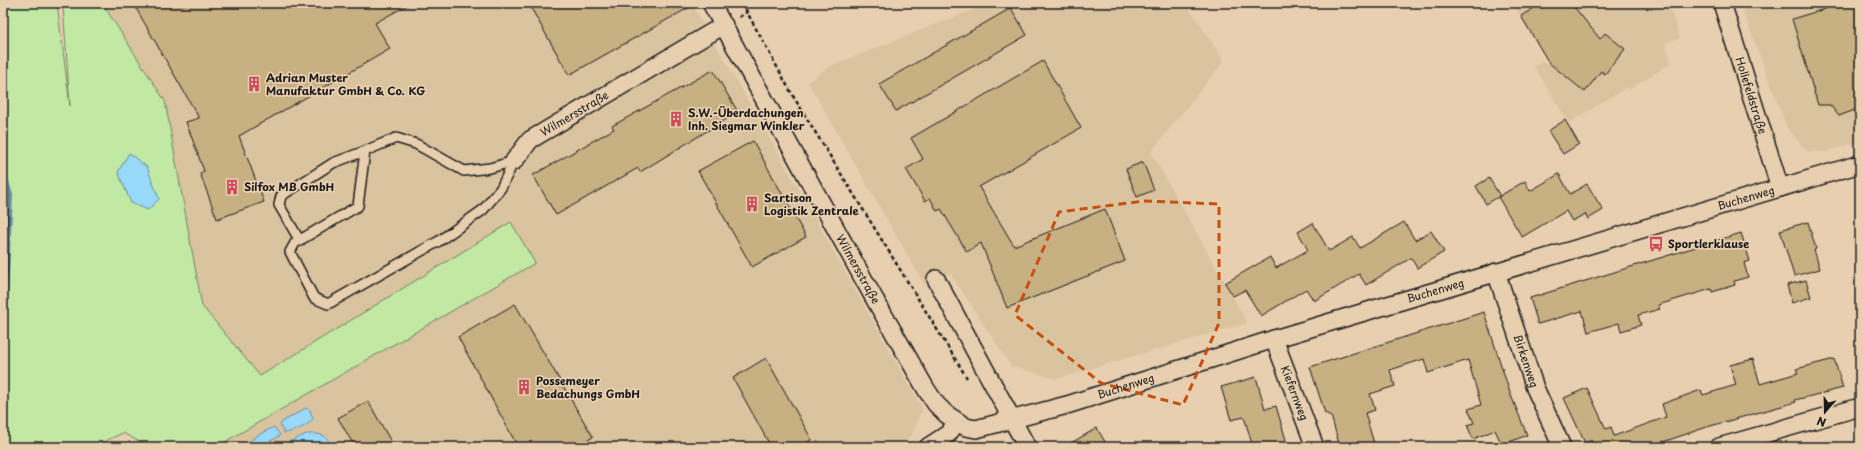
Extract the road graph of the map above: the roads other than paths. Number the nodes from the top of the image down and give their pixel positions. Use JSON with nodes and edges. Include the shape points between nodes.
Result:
{"nodes":[{"id":1,"x":712,"y":3,"type":"edge"},
{"id":2,"x":1722,"y":3,"type":"edge"},
{"id":3,"x":724,"y":25,"type":"junction"},
{"id":4,"x":366,"y":151,"type":"junction"},
{"id":5,"x":514,"y":161,"type":"junction"},
{"id":6,"x":1860,"y":164,"type":"edge"},
{"id":7,"x":1780,"y":188,"type":"junction"},
{"id":8,"x":300,"y":241,"type":"junction"},
{"id":9,"x":1496,"y":272,"type":"junction"},
{"id":10,"x":936,"y":279,"type":"dead end"},
{"id":11,"x":1274,"y":339,"type":"junction"},
{"id":12,"x":1860,"y":407,"type":"edge"},
{"id":13,"x":1012,"y":420,"type":"junction"},
{"id":14,"x":957,"y":422,"type":"junction"},
{"id":15,"x":928,"y":447,"type":"edge"},
{"id":16,"x":1027,"y":447,"type":"edge"},
{"id":17,"x":1314,"y":447,"type":"edge"},
{"id":18,"x":1562,"y":447,"type":"edge"},
{"id":19,"x":1719,"y":447,"type":"edge"}],
"edges":[{"from":1,"to":3,"type":"street","name":"Wilmersstraße"},
{"from":2,"to":7,"type":"street","name":"Hollefeldstraße"},
{"from":3,"to":5,"type":"street","name":"Wilmersstraße","via":[[530,140]]},
{"from":3,"to":14,"type":"street","name":"Wilmersstraße","via":[[926,389],[936,404]]},
{"from":4,"to":5,"type":"lane","via":[[396,138],[416,144],[464,171],[490,168]]},
{"from":4,"to":8,"type":"lane","via":[[358,206]]},
{"from":4,"to":8,"type":"lane","via":[[333,163],[281,196],[279,205]]},
{"from":5,"to":8,"type":"lane","via":[[501,188],[483,210],[439,242],[328,304],[314,298],[290,252],[295,243]]},
{"from":6,"to":7,"type":"street","name":"Buchenweg"},
{"from":7,"to":9,"type":"street","name":"Buchenweg"},
{"from":9,"to":11,"type":"street","name":"Buchenweg"},
{"from":9,"to":18,"type":"street","name":"Birkenweg","via":[[1535,388]]},
{"from":10,"to":13,"type":"street"},
{"from":11,"to":13,"type":"street","name":"Buchenweg"},
{"from":11,"to":17,"type":"street","name":"Kiefernweg"},
{"from":12,"to":19,"type":"street"},
{"from":13,"to":14,"type":"street","name":"Buchenweg","via":[[976,429]]},
{"from":13,"to":16,"type":"street"},
{"from":14,"to":15,"type":"street","via":[[948,434]]}]}
